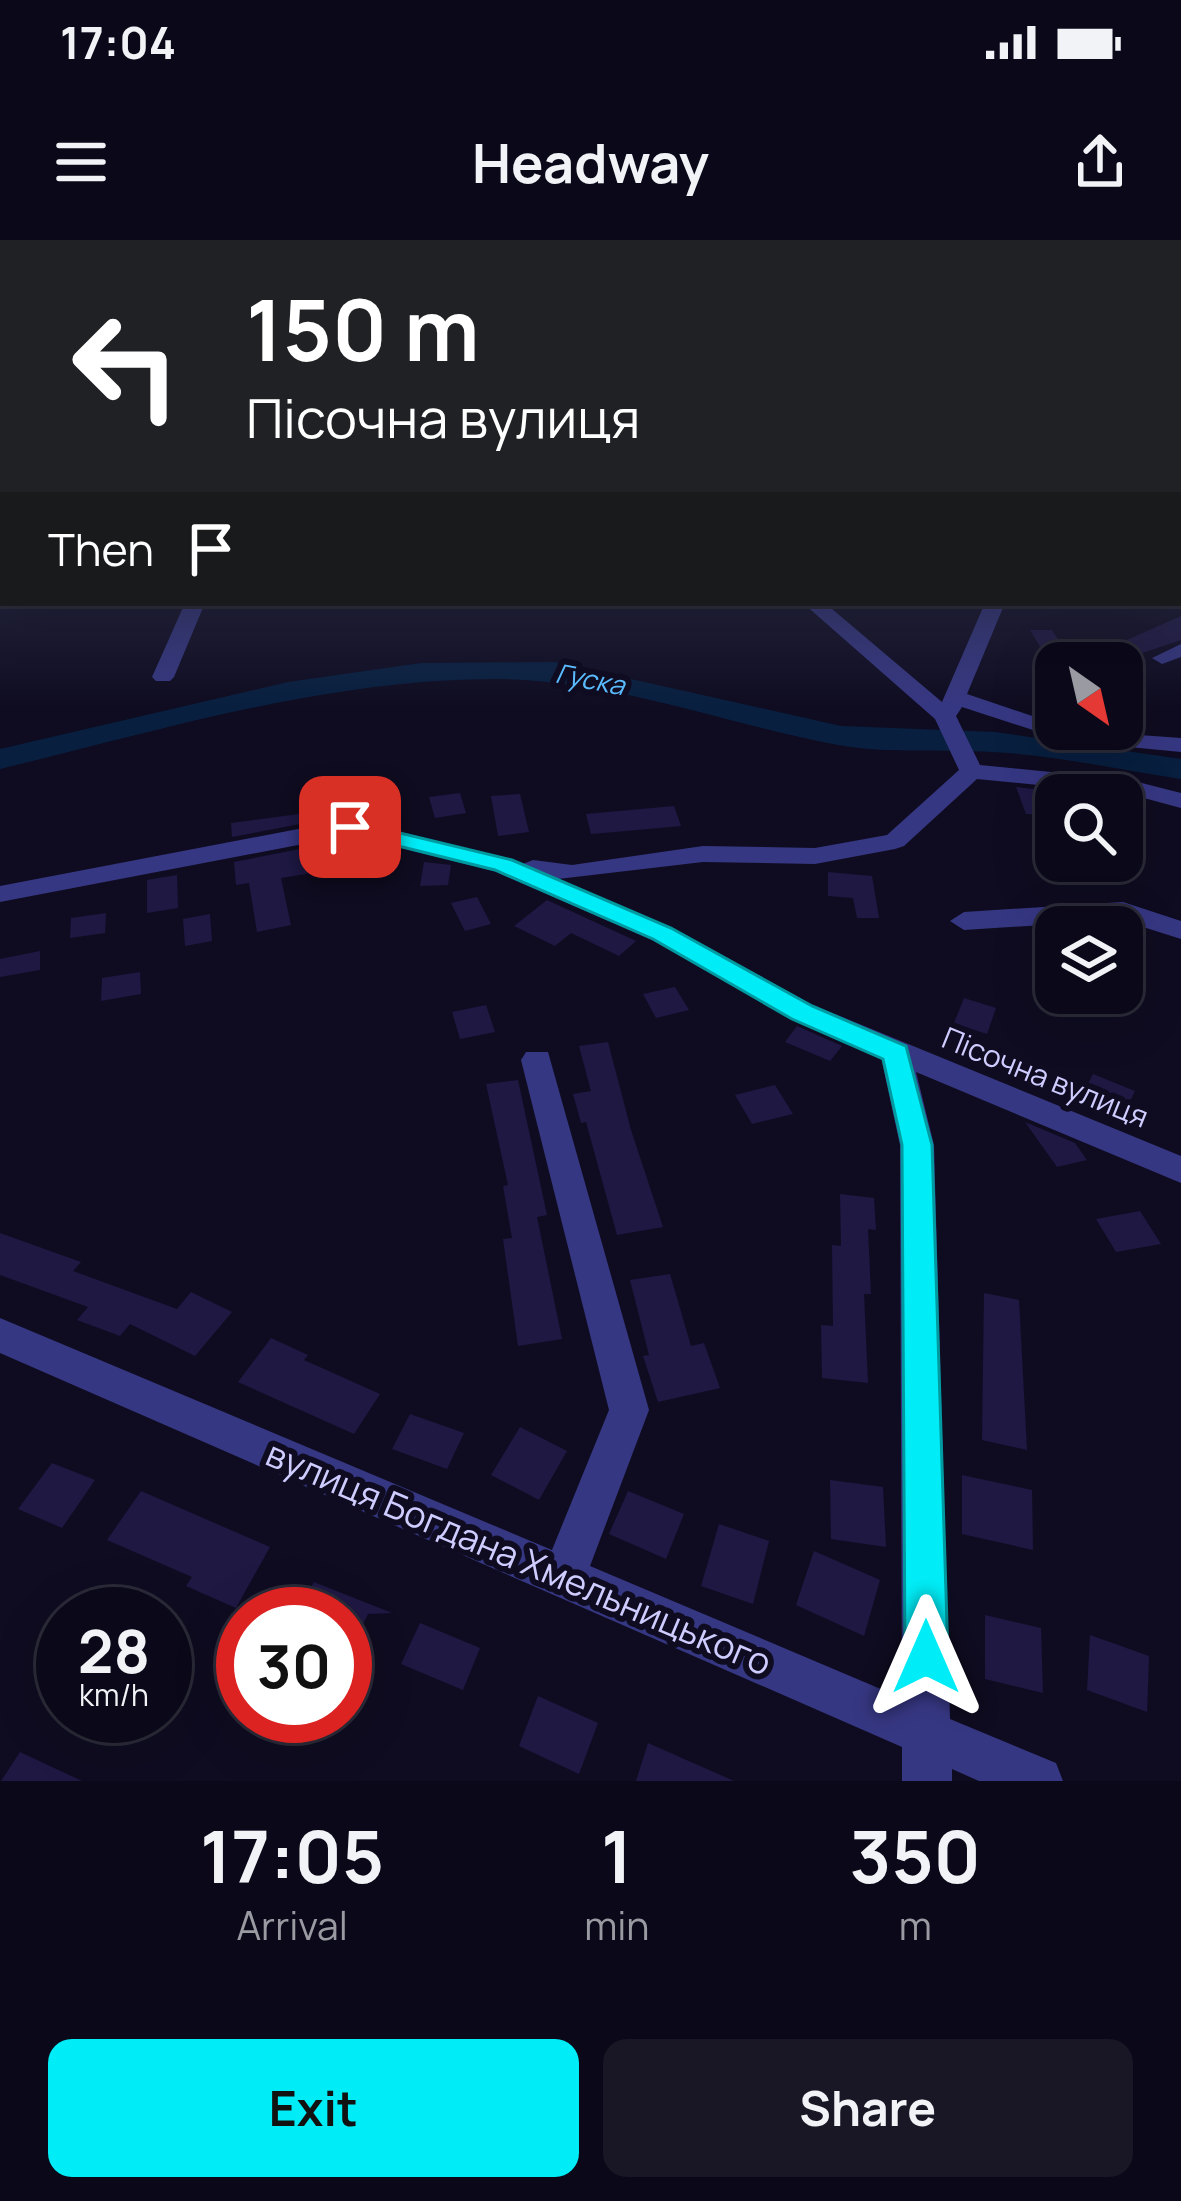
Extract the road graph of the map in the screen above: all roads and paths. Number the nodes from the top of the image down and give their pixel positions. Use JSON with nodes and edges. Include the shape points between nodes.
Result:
{"nodes":[{"id":1,"x":194,"y":606,"type":"edge"},
{"id":2,"x":816,"y":606,"type":"edge"},
{"id":3,"x":994,"y":606,"type":"edge"},
{"id":4,"x":163,"y":677,"type":"dead end"},
{"id":5,"x":958,"y":733,"type":"junction"},
{"id":6,"x":1181,"y":746,"type":"edge"},
{"id":7,"x":1181,"y":801,"type":"edge"},
{"id":8,"x":503,"y":865,"type":"junction"},
{"id":9,"x":0,"y":894,"type":"edge"},
{"id":10,"x":964,"y":921,"type":"dead end"},
{"id":11,"x":1181,"y":930,"type":"edge"},
{"id":12,"x":896,"y":1053,"type":"junction"},
{"id":13,"x":537,"y":1060,"type":"dead end"},
{"id":14,"x":1181,"y":1170,"type":"edge"},
{"id":15,"x":0,"y":1335,"type":"edge"},
{"id":16,"x":564,"y":1576,"type":"junction"},
{"id":17,"x":927,"y":1734,"type":"junction"},
{"id":18,"x":927,"y":1781,"type":"edge"},
{"id":19,"x":1038,"y":1781,"type":"edge"}],
"edges":[{"from":1,"to":4,"type":"street"},
{"from":2,"to":5,"type":"street"},
{"from":3,"to":5,"type":"street"},
{"from":5,"to":6,"type":"street"},
{"from":5,"to":7,"type":"street"},
{"from":5,"to":8,"type":"street","via":[[895,841],[814,856],[703,854],[572,872]]},
{"from":8,"to":9,"type":"street","name":"Пісочна вулиця","via":[[350,827]]},
{"from":8,"to":12,"type":"street","name":"Пісочна вулиця","via":[[662,934],[802,1012]]},
{"from":10,"to":11,"type":"street","via":[[1123,911]]},
{"from":12,"to":14,"type":"street","name":"Пісочна вулиця"},
{"from":12,"to":17,"type":"street","via":[[917,1145]]},
{"from":13,"to":16,"type":"street","via":[[629,1410]]},
{"from":15,"to":16,"type":"street","name":"вулиця Богдана Хмельницького"},
{"from":16,"to":17,"type":"street","name":"вулиця Богдана Хмельницького"},
{"from":17,"to":18,"type":"street"},
{"from":17,"to":19,"type":"street","name":"вулиця Богдана Хмельницького"}]}
